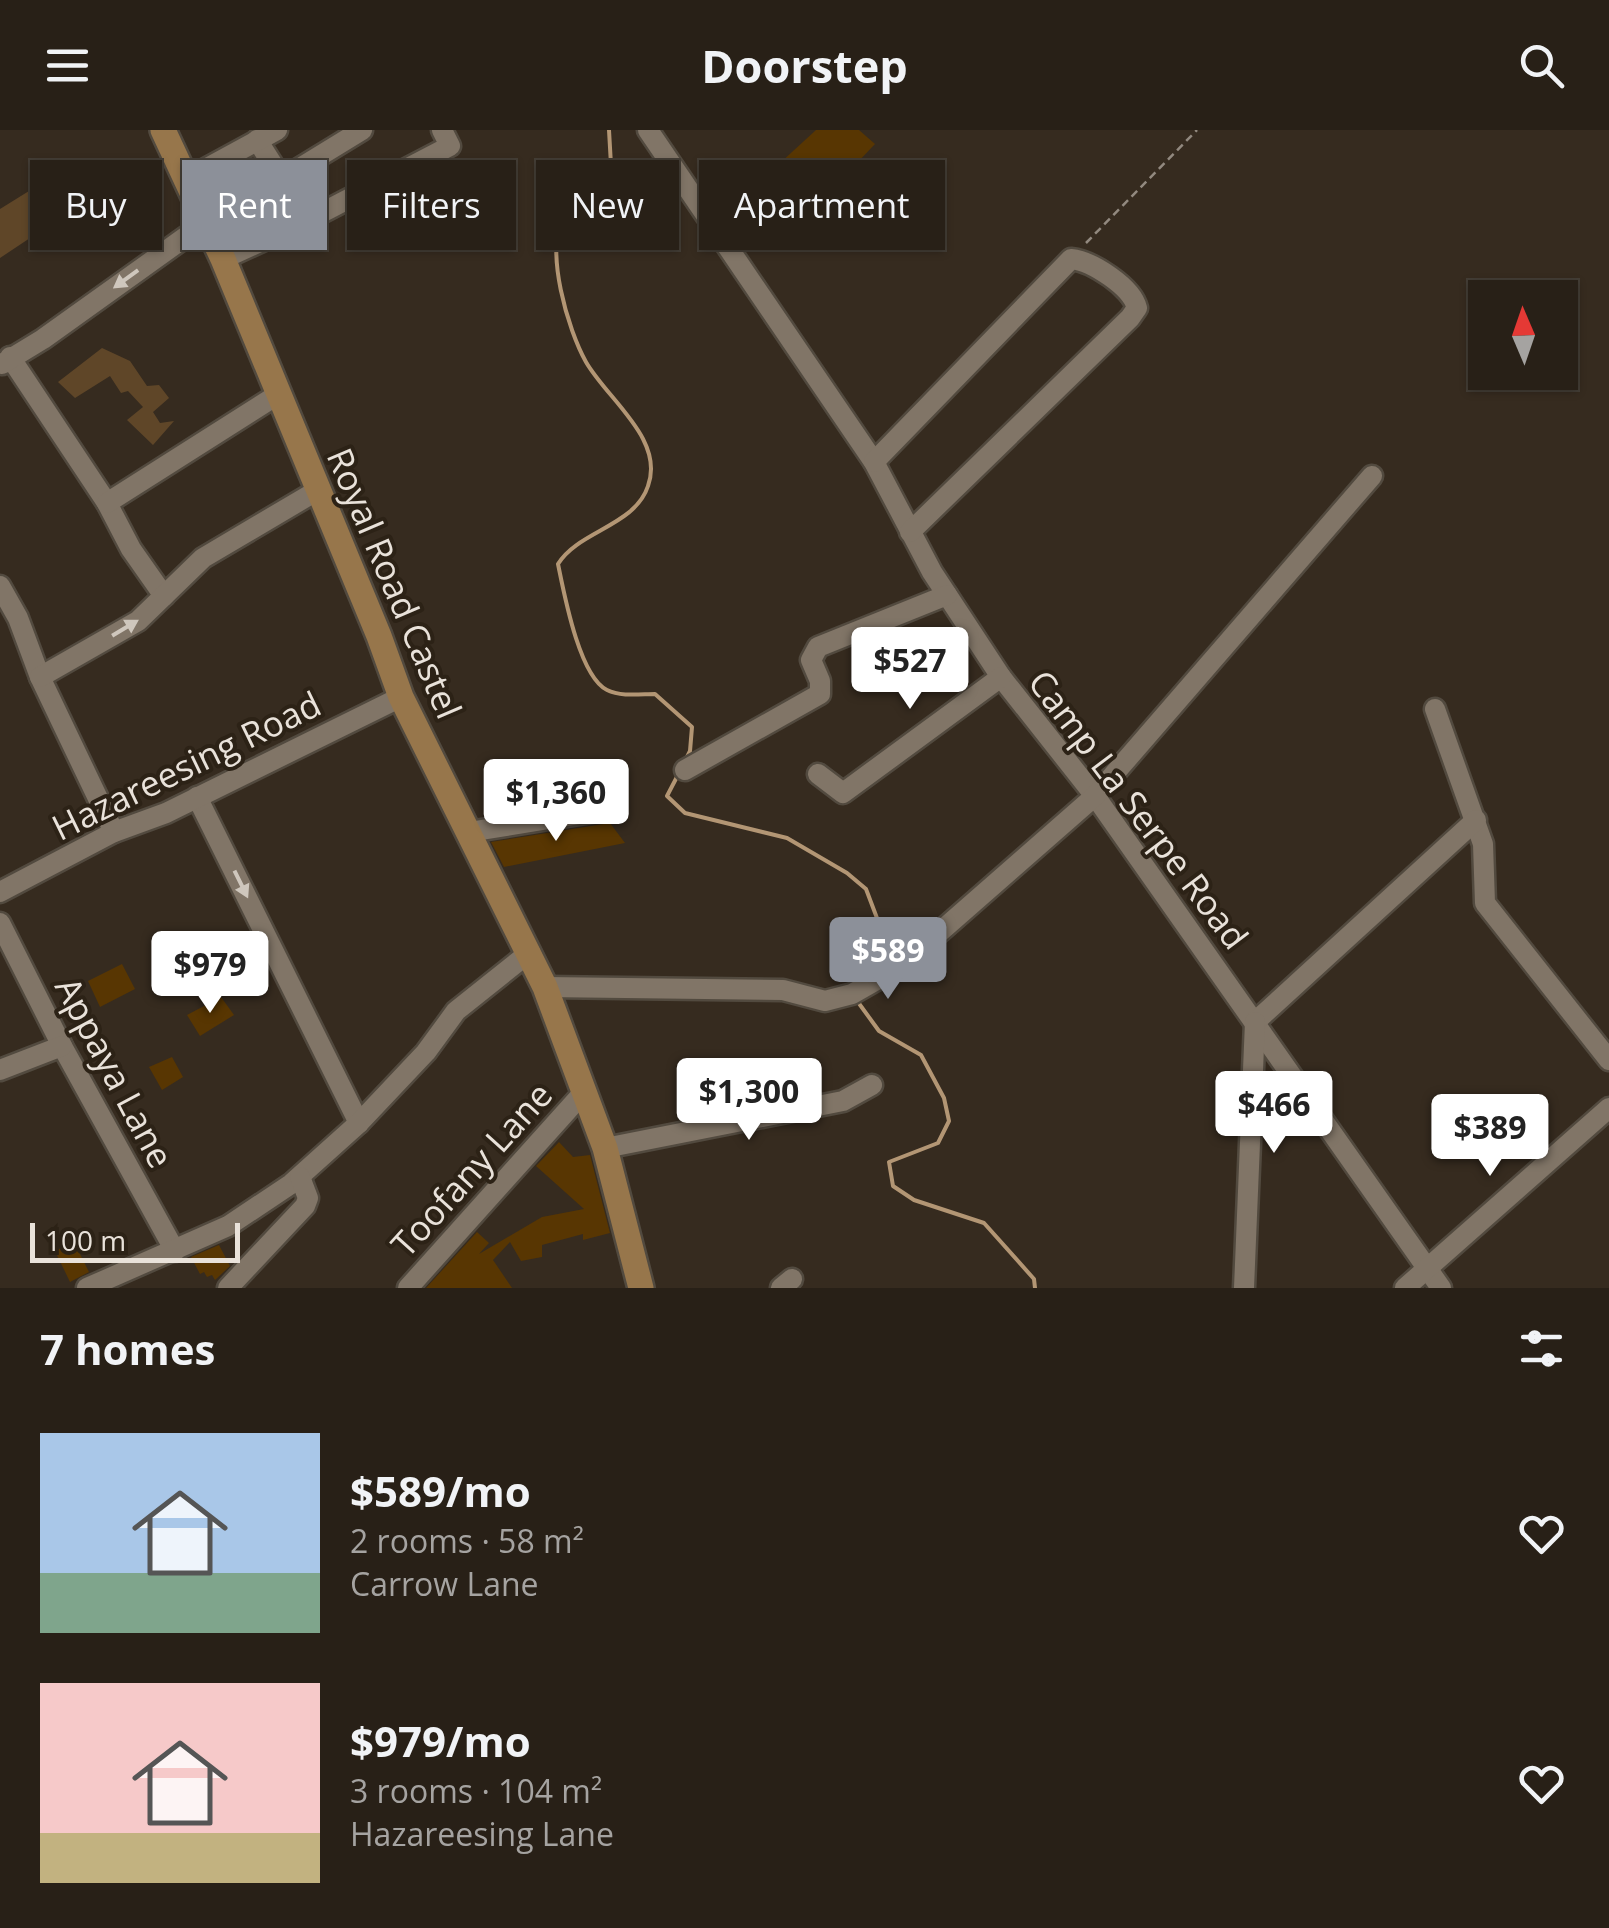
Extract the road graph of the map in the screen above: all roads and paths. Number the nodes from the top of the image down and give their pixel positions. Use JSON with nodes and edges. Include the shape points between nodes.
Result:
{"nodes":[{"id":1,"x":163,"y":130,"type":"edge"},
{"id":2,"x":277,"y":130,"type":"edge"},
{"id":3,"x":362,"y":130,"type":"edge"},
{"id":4,"x":442,"y":130,"type":"edge"},
{"id":5,"x":648,"y":130,"type":"edge"},
{"id":6,"x":1197,"y":130,"type":"edge"},
{"id":7,"x":258,"y":140,"type":"junction"},
{"id":8,"x":222,"y":160,"type":"edge"},
{"id":9,"x":270,"y":160,"type":"edge"},
{"id":10,"x":313,"y":160,"type":"edge"},
{"id":11,"x":182,"y":173,"type":"edge"},
{"id":12,"x":327,"y":210,"type":"edge"},
{"id":13,"x":182,"y":239,"type":"edge"},
{"id":14,"x":219,"y":250,"type":"edge"},
{"id":15,"x":243,"y":250,"type":"edge"},
{"id":16,"x":223,"y":259,"type":"junction"},
{"id":17,"x":1070,"y":260,"type":"junction"},
{"id":18,"x":5,"y":362,"type":"edge"},
{"id":19,"x":277,"y":395,"type":"junction"},
{"id":20,"x":874,"y":462,"type":"junction"},
{"id":21,"x":1372,"y":476,"type":"dead end"},
{"id":22,"x":318,"y":490,"type":"junction"},
{"id":23,"x":107,"y":503,"type":"junction"},
{"id":24,"x":910,"y":532,"type":"junction"},
{"id":25,"x":0,"y":586,"type":"edge"},
{"id":26,"x":947,"y":595,"type":"junction"},
{"id":27,"x":164,"y":596,"type":"junction"},
{"id":28,"x":40,"y":677,"type":"junction"},
{"id":29,"x":1001,"y":677,"type":"junction"},
{"id":30,"x":401,"y":697,"type":"junction"},
{"id":31,"x":1435,"y":709,"type":"dead end"},
{"id":32,"x":685,"y":770,"type":"dead end"},
{"id":33,"x":818,"y":774,"type":"dead end"},
{"id":34,"x":1095,"y":796,"type":"junction"},
{"id":35,"x":197,"y":797,"type":"junction"},
{"id":36,"x":610,"y":809,"type":"dead end"},
{"id":37,"x":1476,"y":820,"type":"junction"},
{"id":38,"x":114,"y":832,"type":"junction"},
{"id":39,"x":470,"y":832,"type":"junction"},
{"id":40,"x":0,"y":892,"type":"edge"},
{"id":41,"x":0,"y":923,"type":"edge"},
{"id":42,"x":530,"y":952,"type":"junction"},
{"id":43,"x":545,"y":987,"type":"junction"},
{"id":44,"x":1255,"y":1022,"type":"junction"},
{"id":45,"x":62,"y":1046,"type":"junction"},
{"id":46,"x":1609,"y":1060,"type":"edge"},
{"id":47,"x":0,"y":1070,"type":"edge"},
{"id":48,"x":872,"y":1085,"type":"dead end"},
{"id":49,"x":584,"y":1093,"type":"junction"},
{"id":50,"x":1609,"y":1108,"type":"edge"},
{"id":51,"x":359,"y":1123,"type":"junction"},
{"id":52,"x":605,"y":1148,"type":"junction"},
{"id":53,"x":300,"y":1177,"type":"junction"},
{"id":54,"x":175,"y":1251,"type":"junction"},
{"id":55,"x":1428,"y":1266,"type":"junction"},
{"id":56,"x":86,"y":1288,"type":"edge"},
{"id":57,"x":228,"y":1288,"type":"edge"},
{"id":58,"x":408,"y":1288,"type":"edge"},
{"id":59,"x":641,"y":1288,"type":"edge"},
{"id":60,"x":1244,"y":1288,"type":"edge"},
{"id":61,"x":1405,"y":1288,"type":"edge"},
{"id":62,"x":1441,"y":1288,"type":"edge"}],
"edges":[{"from":1,"to":11,"type":"main road","name":"Royal Road Castel"},
{"from":2,"to":7,"type":"street"},
{"from":3,"to":10,"type":"street"},
{"from":4,"to":12,"type":"street","via":[[450,146]]},
{"from":5,"to":20,"type":"street","name":"Camp La Serpe Road"},
{"from":6,"to":17,"type":"path"},
{"from":7,"to":8,"type":"street"},
{"from":7,"to":9,"type":"street"},
{"from":13,"to":18,"type":"street","one_way":true},
{"from":14,"to":16,"type":"main road","name":"Royal Road Castel"},
{"from":15,"to":16,"type":"street"},
{"from":16,"to":19,"type":"main road","name":"Royal Road Castel"},
{"from":17,"to":20,"type":"street"},
{"from":17,"to":24,"type":"street","via":[[1132,294],[1136,310]]},
{"from":18,"to":23,"type":"street"},
{"from":19,"to":22,"type":"main road","name":"Royal Road Castel"},
{"from":19,"to":23,"type":"street"},
{"from":20,"to":24,"type":"street","name":"Camp La Serpe Road"},
{"from":21,"to":34,"type":"street"},
{"from":22,"to":27,"type":"street","via":[[203,558]]},
{"from":22,"to":30,"type":"main road","name":"Royal Road Castel"},
{"from":23,"to":27,"type":"street"},
{"from":24,"to":26,"type":"street","name":"Camp La Serpe Road"},
{"from":25,"to":28,"type":"street"},
{"from":26,"to":29,"type":"street","name":"Camp La Serpe Road"},
{"from":26,"to":32,"type":"street","via":[[818,647],[811,660],[820,694]]},
{"from":28,"to":27,"type":"street","one_way":true,"via":[[138,621]]},
{"from":28,"to":38,"type":"street"},
{"from":29,"to":33,"type":"street","via":[[843,793]]},
{"from":29,"to":34,"type":"street","name":"Camp La Serpe Road"},
{"from":30,"to":35,"type":"street","name":"Hazareesing Road"},
{"from":30,"to":39,"type":"main road","name":"Royal Road Castel"},
{"from":31,"to":37,"type":"street"},
{"from":34,"to":43,"type":"street","via":[[901,966],[842,998],[825,1001],[783,990]]},
{"from":34,"to":44,"type":"street","name":"Camp La Serpe Road"},
{"from":35,"to":38,"type":"street","name":"Hazareesing Road"},
{"from":35,"to":51,"type":"street","one_way":true},
{"from":36,"to":39,"type":"street"},
{"from":37,"to":44,"type":"street"},
{"from":37,"to":46,"type":"street","via":[[1484,903]]},
{"from":38,"to":40,"type":"street","name":"Hazareesing Road"},
{"from":39,"to":42,"type":"main road","name":"Royal Road Castel"},
{"from":41,"to":45,"type":"street","name":"Appaya Lane"},
{"from":42,"to":43,"type":"main road","name":"Royal Road Castel"},
{"from":42,"to":51,"type":"street","via":[[456,1011]]},
{"from":43,"to":49,"type":"main road","name":"Royal Road Castel"},
{"from":44,"to":55,"type":"street","name":"Camp La Serpe Road"},
{"from":44,"to":60,"type":"street"},
{"from":45,"to":47,"type":"street"},
{"from":45,"to":54,"type":"street","name":"Appaya Lane"},
{"from":48,"to":52,"type":"street","via":[[844,1101]]},
{"from":49,"to":52,"type":"main road","name":"Royal Road Castel"},
{"from":49,"to":58,"type":"street","name":"Toofany Lane"},
{"from":50,"to":55,"type":"street"},
{"from":51,"to":53,"type":"street"},
{"from":52,"to":59,"type":"main road","name":"Royal Road Castel"},
{"from":53,"to":54,"type":"street","via":[[228,1226]]},
{"from":53,"to":57,"type":"street","via":[[305,1206]]},
{"from":54,"to":56,"type":"street"},
{"from":55,"to":61,"type":"street"},
{"from":55,"to":62,"type":"street","name":"Camp La Serpe Road"}]}
